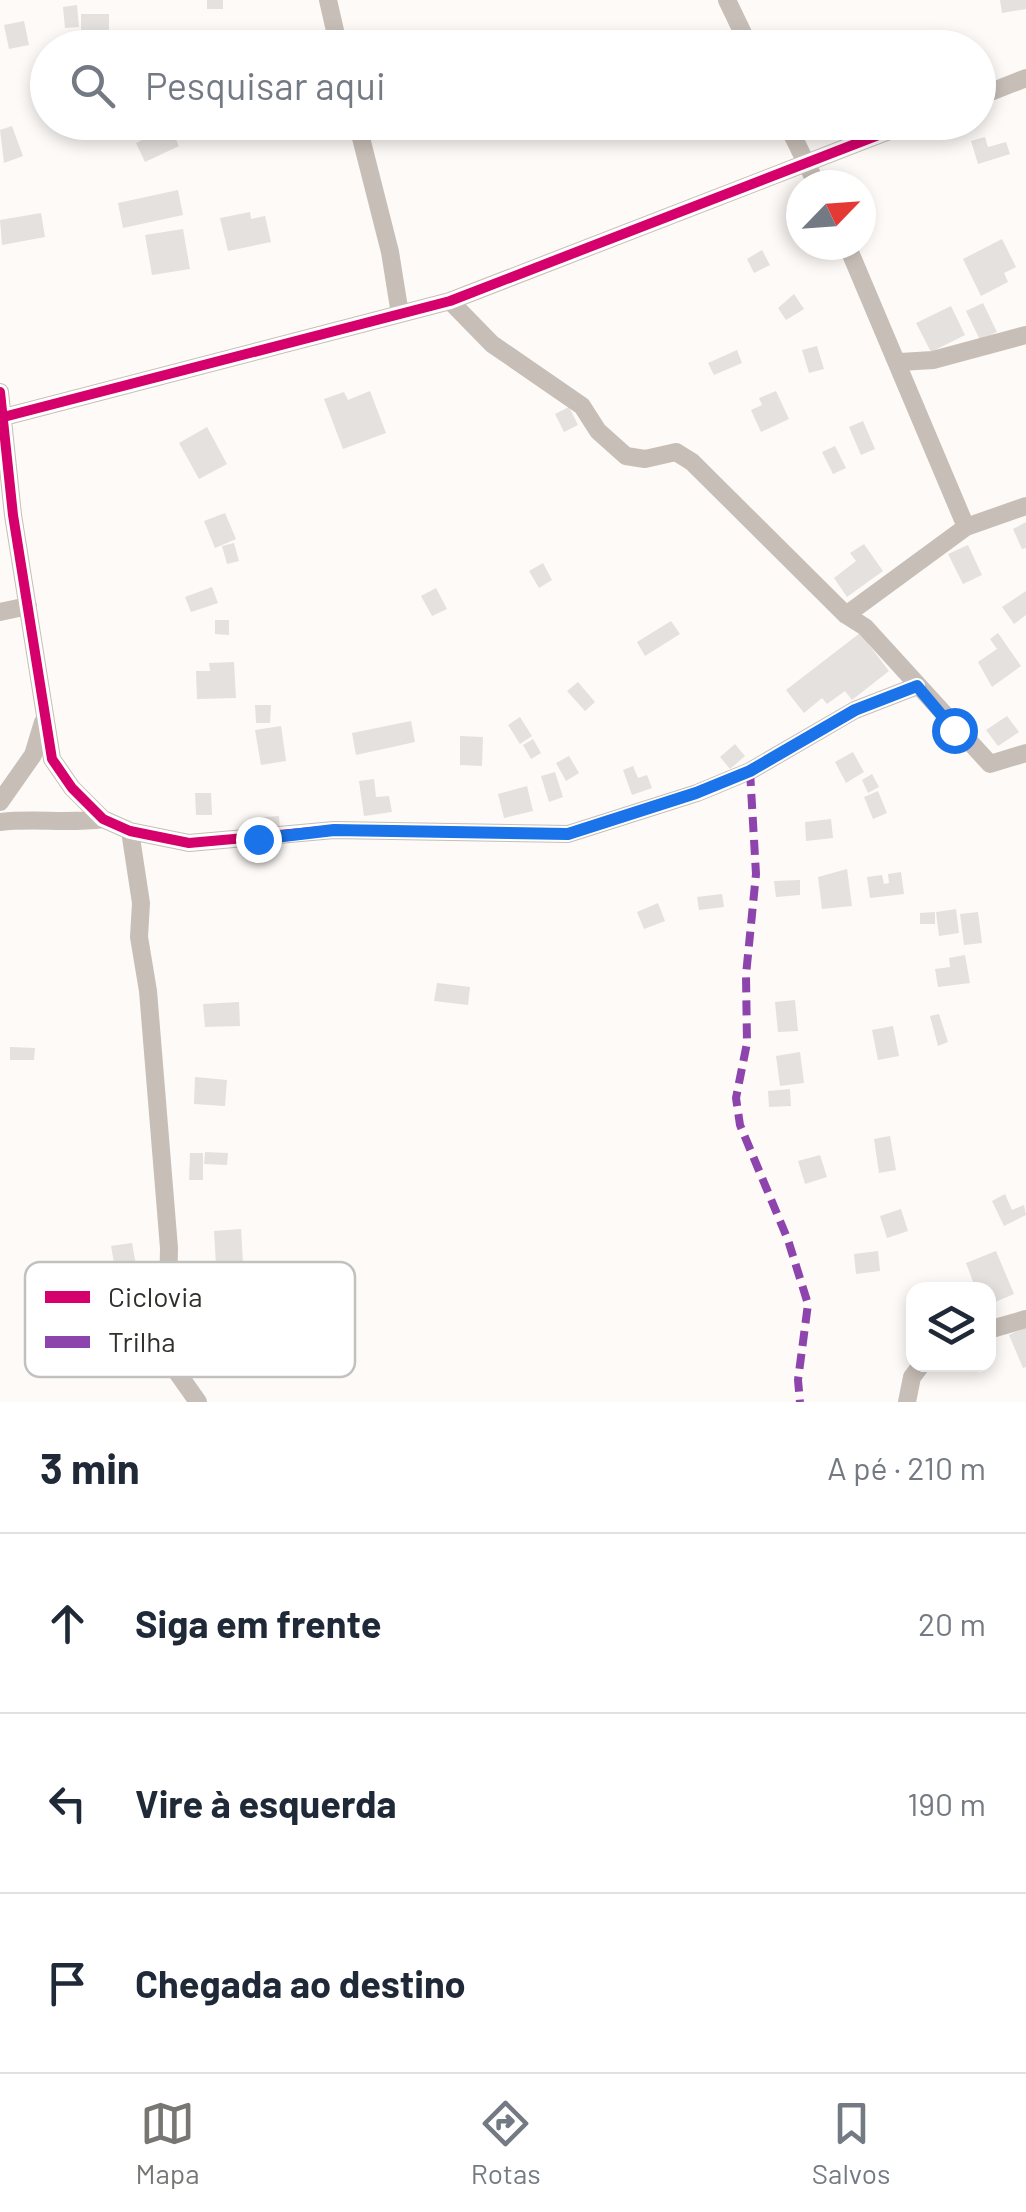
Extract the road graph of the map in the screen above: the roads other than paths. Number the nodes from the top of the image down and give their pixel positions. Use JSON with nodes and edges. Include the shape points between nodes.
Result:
{"nodes":[{"id":1,"x":328,"y":0,"type":"edge"},
{"id":2,"x":727,"y":0,"type":"edge"},
{"id":3,"x":335,"y":30,"type":"edge"},
{"id":4,"x":741,"y":30,"type":"edge"},
{"id":5,"x":1026,"y":78,"type":"edge"},
{"id":6,"x":996,"y":89,"type":"edge"},
{"id":7,"x":362,"y":140,"type":"edge"},
{"id":8,"x":795,"y":140,"type":"edge"},
{"id":9,"x":867,"y":140,"type":"edge"},
{"id":10,"x":806,"y":164,"type":"junction"},
{"id":11,"x":809,"y":170,"type":"edge"},
{"id":12,"x":855,"y":260,"type":"edge"},
{"id":13,"x":450,"y":301,"type":"junction"},
{"id":14,"x":400,"y":314,"type":"junction"},
{"id":15,"x":1026,"y":335,"type":"edge"},
{"id":16,"x":900,"y":362,"type":"junction"},
{"id":17,"x":0,"y":392,"type":"edge"},
{"id":18,"x":2,"y":418,"type":"edge"},
{"id":19,"x":1026,"y":506,"type":"edge"},
{"id":20,"x":966,"y":527,"type":"junction"},
{"id":21,"x":28,"y":606,"type":"junction"},
{"id":22,"x":0,"y":612,"type":"edge"},
{"id":23,"x":846,"y":615,"type":"junction"},
{"id":24,"x":917,"y":686,"type":"junction"},
{"id":25,"x":43,"y":722,"type":"junction"},
{"id":26,"x":1026,"y":753,"type":"edge"},
{"id":27,"x":0,"y":802,"type":"edge"},
{"id":28,"x":103,"y":820,"type":"junction"},
{"id":29,"x":0,"y":822,"type":"edge"},
{"id":30,"x":130,"y":832,"type":"junction"},
{"id":31,"x":169,"y":1262,"type":"edge"},
{"id":32,"x":1026,"y":1318,"type":"edge"},
{"id":33,"x":996,"y":1327,"type":"edge"},
{"id":34,"x":916,"y":1372,"type":"edge"},
{"id":35,"x":180,"y":1377,"type":"edge"},
{"id":36,"x":198,"y":1402,"type":"edge"},
{"id":37,"x":908,"y":1402,"type":"edge"}],
"edges":[{"from":1,"to":3,"type":"street"},
{"from":2,"to":4,"type":"street"},
{"from":5,"to":6,"type":"street"},
{"from":7,"to":14,"type":"street"},
{"from":8,"to":10,"type":"street"},
{"from":9,"to":10,"type":"street"},
{"from":10,"to":11,"type":"street"},
{"from":10,"to":13,"type":"street"},
{"from":12,"to":16,"type":"street"},
{"from":13,"to":14,"type":"street"},
{"from":13,"to":23,"type":"street","via":[[492,344],[582,406],[626,456],[676,452],[692,462]]},
{"from":14,"to":18,"type":"street"},
{"from":15,"to":16,"type":"street"},
{"from":16,"to":20,"type":"street"},
{"from":17,"to":18,"type":"street"},
{"from":18,"to":21,"type":"street"},
{"from":19,"to":20,"type":"street"},
{"from":20,"to":23,"type":"street"},
{"from":21,"to":22,"type":"street"},
{"from":21,"to":25,"type":"street"},
{"from":23,"to":24,"type":"street"},
{"from":24,"to":26,"type":"street","via":[[990,764]]},
{"from":24,"to":30,"type":"street","via":[[855,710],[732,778],[568,834],[334,830],[189,843]]},
{"from":25,"to":27,"type":"street","via":[[33,755]]},
{"from":25,"to":28,"type":"street","via":[[52,759]]},
{"from":28,"to":29,"type":"street"},
{"from":28,"to":30,"type":"street"},
{"from":30,"to":31,"type":"street"},
{"from":32,"to":33,"type":"street"},
{"from":34,"to":37,"type":"street"},
{"from":35,"to":36,"type":"street"}]}
